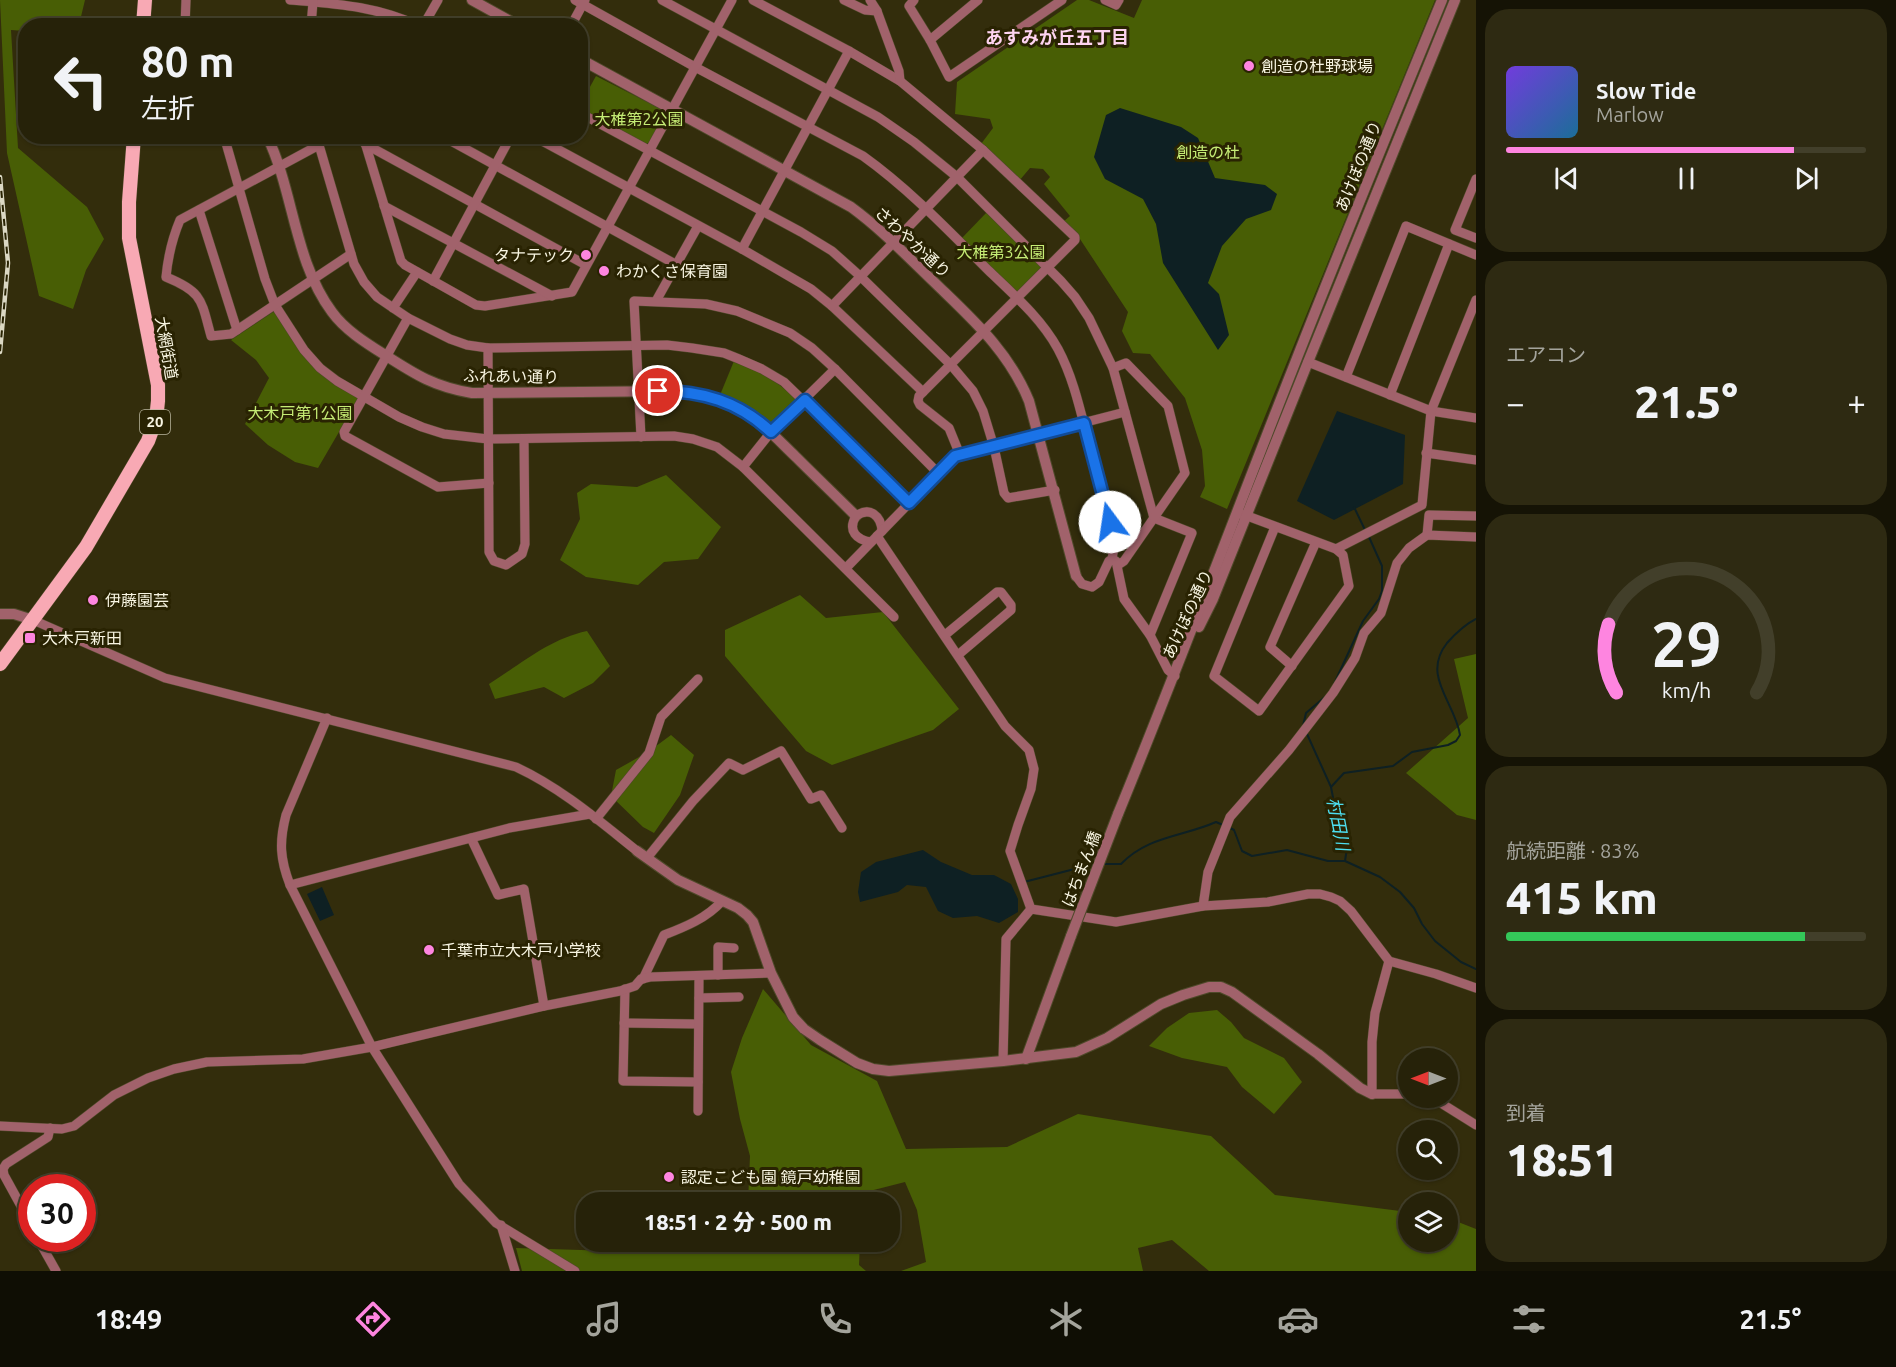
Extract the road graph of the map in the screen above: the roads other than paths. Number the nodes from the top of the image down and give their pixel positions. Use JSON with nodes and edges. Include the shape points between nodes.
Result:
{"nodes":[{"id":1,"x":145,"y":0,"type":"edge"},
{"id":2,"x":186,"y":0,"type":"edge"},
{"id":3,"x":290,"y":0,"type":"edge"},
{"id":4,"x":438,"y":0,"type":"edge"},
{"id":5,"x":472,"y":0,"type":"edge"},
{"id":6,"x":662,"y":0,"type":"edge"},
{"id":7,"x":732,"y":0,"type":"edge"},
{"id":8,"x":753,"y":0,"type":"edge"},
{"id":9,"x":844,"y":0,"type":"edge"},
{"id":10,"x":870,"y":0,"type":"edge"},
{"id":11,"x":978,"y":0,"type":"edge"},
{"id":12,"x":1062,"y":0,"type":"edge"},
{"id":13,"x":1105,"y":0,"type":"edge"},
{"id":14,"x":1119,"y":0,"type":"edge"},
{"id":15,"x":1442,"y":0,"type":"edge"},
{"id":16,"x":1455,"y":0,"type":"edge"},
{"id":17,"x":581,"y":1,"type":"edge"},
{"id":18,"x":313,"y":2,"type":"junction"},
{"id":19,"x":909,"y":2,"type":"edge"},
{"id":20,"x":877,"y":11,"type":"junction"},
{"id":21,"x":144,"y":18,"type":"edge"},
{"id":22,"x":185,"y":18,"type":"edge"},
{"id":23,"x":312,"y":18,"type":"edge"},
{"id":24,"x":404,"y":18,"type":"edge"},
{"id":25,"x":426,"y":18,"type":"edge"},
{"id":26,"x":505,"y":18,"type":"edge"},
{"id":27,"x":574,"y":18,"type":"edge"},
{"id":28,"x":716,"y":29,"type":"junction"},
{"id":29,"x":930,"y":40,"type":"junction"},
{"id":30,"x":849,"y":51,"type":"junction"},
{"id":31,"x":588,"y":63,"type":"edge"},
{"id":32,"x":695,"y":67,"type":"junction"},
{"id":33,"x":900,"y":81,"type":"junction"},
{"id":34,"x":828,"y":89,"type":"junction"},
{"id":35,"x":672,"y":109,"type":"junction"},
{"id":36,"x":588,"y":117,"type":"edge"},
{"id":37,"x":808,"y":128,"type":"junction"},
{"id":38,"x":133,"y":144,"type":"edge"},
{"id":39,"x":226,"y":144,"type":"edge"},
{"id":40,"x":270,"y":144,"type":"edge"},
{"id":41,"x":365,"y":144,"type":"edge"},
{"id":42,"x":371,"y":144,"type":"edge"},
{"id":43,"x":456,"y":144,"type":"edge"},
{"id":44,"x":507,"y":144,"type":"edge"},
{"id":45,"x":547,"y":144,"type":"edge"},
{"id":46,"x":319,"y":145,"type":"joint"},
{"id":47,"x":649,"y":150,"type":"junction"},
{"id":48,"x":983,"y":150,"type":"junction"},
{"id":49,"x":280,"y":166,"type":"junction"},
{"id":50,"x":495,"y":166,"type":"junction"},
{"id":51,"x":784,"y":170,"type":"junction"},
{"id":52,"x":957,"y":177,"type":"junction"},
{"id":53,"x":1476,"y":179,"type":"edge"},
{"id":54,"x":240,"y":189,"type":"junction"},
{"id":55,"x":628,"y":189,"type":"junction"},
{"id":56,"x":475,"y":205,"type":"junction"},
{"id":57,"x":384,"y":206,"type":"junction"},
{"id":58,"x":927,"y":209,"type":"junction"},
{"id":59,"x":200,"y":210,"type":"junction"},
{"id":60,"x":762,"y":211,"type":"junction"},
{"id":61,"x":698,"y":226,"type":"junction"},
{"id":62,"x":607,"y":227,"type":"junction"},
{"id":63,"x":1476,"y":238,"type":"edge"},
{"id":64,"x":894,"y":242,"type":"junction"},
{"id":65,"x":454,"y":243,"type":"junction"},
{"id":66,"x":1449,"y":244,"type":"junction"},
{"id":67,"x":742,"y":249,"type":"junction"},
{"id":68,"x":351,"y":254,"type":"junction"},
{"id":69,"x":1476,"y":255,"type":"edge"},
{"id":70,"x":586,"y":265,"type":"junction"},
{"id":71,"x":677,"y":265,"type":"junction"},
{"id":72,"x":1047,"y":268,"type":"junction"},
{"id":73,"x":417,"y":272,"type":"junction"},
{"id":74,"x":860,"y":276,"type":"junction"},
{"id":75,"x":313,"y":279,"type":"junction"},
{"id":76,"x":433,"y":281,"type":"junction"},
{"id":77,"x":552,"y":296,"type":"junction"},
{"id":78,"x":1017,"y":298,"type":"junction"},
{"id":79,"x":1476,"y":300,"type":"edge"},
{"id":80,"x":656,"y":301,"type":"junction"},
{"id":81,"x":275,"y":304,"type":"junction"},
{"id":82,"x":832,"y":306,"type":"junction"},
{"id":83,"x":393,"y":308,"type":"junction"},
{"id":84,"x":408,"y":318,"type":"junction"},
{"id":85,"x":237,"y":330,"type":"junction"},
{"id":86,"x":985,"y":332,"type":"junction"},
{"id":87,"x":636,"y":346,"type":"junction"},
{"id":88,"x":488,"y":348,"type":"junction"},
{"id":89,"x":387,"y":356,"type":"junction"},
{"id":90,"x":1308,"y":362,"type":"junction"},
{"id":91,"x":951,"y":365,"type":"junction"},
{"id":92,"x":1113,"y":368,"type":"junction"},
{"id":93,"x":836,"y":369,"type":"junction"},
{"id":94,"x":1346,"y":377,"type":"junction"},
{"id":95,"x":638,"y":391,"type":"junction"},
{"id":96,"x":923,"y":392,"type":"junction"},
{"id":97,"x":488,"y":394,"type":"junction"},
{"id":98,"x":1390,"y":395,"type":"junction"},
{"id":99,"x":363,"y":396,"type":"junction"},
{"id":100,"x":805,"y":400,"type":"junction"},
{"id":101,"x":1431,"y":411,"type":"junction"},
{"id":102,"x":1125,"y":412,"type":"junction"},
{"id":103,"x":1475,"y":415,"type":"edge"},
{"id":104,"x":1084,"y":423,"type":"junction"},
{"id":105,"x":771,"y":432,"type":"junction"},
{"id":106,"x":1039,"y":435,"type":"junction"},
{"id":107,"x":640,"y":437,"type":"junction"},
{"id":108,"x":488,"y":439,"type":"junction"},
{"id":109,"x":524,"y":439,"type":"junction"},
{"id":110,"x":994,"y":447,"type":"junction"},
{"id":111,"x":1426,"y":453,"type":"junction"},
{"id":112,"x":960,"y":455,"type":"junction"},
{"id":113,"x":1476,"y":460,"type":"edge"},
{"id":114,"x":743,"y":467,"type":"junction"},
{"id":115,"x":938,"y":473,"type":"junction"},
{"id":116,"x":489,"y":483,"type":"junction"},
{"id":117,"x":1054,"y":490,"type":"junction"},
{"id":118,"x":909,"y":503,"type":"junction"},
{"id":119,"x":1241,"y":514,"type":"junction"},
{"id":120,"x":856,"y":516,"type":"junction"},
{"id":121,"x":1476,"y":516,"type":"edge"},
{"id":122,"x":1154,"y":518,"type":"junction"},
{"id":123,"x":1275,"y":526,"type":"junction"},
{"id":124,"x":1427,"y":535,"type":"junction"},
{"id":125,"x":877,"y":536,"type":"junction"},
{"id":126,"x":1476,"y":537,"type":"edge"},
{"id":127,"x":1316,"y":542,"type":"junction"},
{"id":128,"x":1336,"y":549,"type":"junction"},
{"id":129,"x":1115,"y":562,"type":"junction"},
{"id":130,"x":846,"y":568,"type":"junction"},
{"id":131,"x":1076,"y":576,"type":"joint"},
{"id":132,"x":0,"y":614,"type":"edge"},
{"id":133,"x":894,"y":617,"type":"dead end"},
{"id":134,"x":33,"y":620,"type":"junction"},
{"id":135,"x":945,"y":635,"type":"junction"},
{"id":136,"x":1150,"y":635,"type":"junction"},
{"id":137,"x":958,"y":655,"type":"junction"},
{"id":138,"x":0,"y":664,"type":"edge"},
{"id":139,"x":1292,"y":666,"type":"junction"},
{"id":140,"x":1175,"y":674,"type":"junction"},
{"id":141,"x":698,"y":679,"type":"dead end"},
{"id":142,"x":327,"y":718,"type":"junction"},
{"id":143,"x":1119,"y":814,"type":"joint"},
{"id":144,"x":593,"y":816,"type":"junction"},
{"id":145,"x":842,"y":828,"type":"dead end"},
{"id":146,"x":471,"y":838,"type":"junction"},
{"id":147,"x":637,"y":851,"type":"joint"},
{"id":148,"x":647,"y":858,"type":"junction"},
{"id":149,"x":290,"y":885,"type":"junction"},
{"id":150,"x":722,"y":901,"type":"junction"},
{"id":151,"x":1203,"y":906,"type":"junction"},
{"id":152,"x":1031,"y":909,"type":"junction"},
{"id":153,"x":734,"y":948,"type":"dead end"},
{"id":154,"x":1389,"y":961,"type":"junction"},
{"id":155,"x":771,"y":973,"type":"junction"},
{"id":156,"x":718,"y":975,"type":"junction"},
{"id":157,"x":699,"y":976,"type":"junction"},
{"id":158,"x":643,"y":979,"type":"junction"},
{"id":159,"x":1476,"y":988,"type":"edge"},
{"id":160,"x":625,"y":989,"type":"junction"},
{"id":161,"x":739,"y":997,"type":"dead end"},
{"id":162,"x":699,"y":998,"type":"junction"},
{"id":163,"x":544,"y":1006,"type":"junction"},
{"id":164,"x":624,"y":1023,"type":"junction"},
{"id":165,"x":698,"y":1024,"type":"junction"},
{"id":166,"x":372,"y":1047,"type":"junction"},
{"id":167,"x":1026,"y":1059,"type":"junction"},
{"id":168,"x":1003,"y":1061,"type":"junction"},
{"id":169,"x":698,"y":1082,"type":"junction"},
{"id":170,"x":1372,"y":1094,"type":"junction"},
{"id":171,"x":1398,"y":1094,"type":"edge"},
{"id":172,"x":1449,"y":1108,"type":"edge"},
{"id":173,"x":698,"y":1111,"type":"dead end"},
{"id":174,"x":1476,"y":1125,"type":"edge"},
{"id":175,"x":0,"y":1126,"type":"edge"},
{"id":176,"x":50,"y":1128,"type":"junction"},
{"id":177,"x":18,"y":1200,"type":"edge"},
{"id":178,"x":501,"y":1225,"type":"junction"},
{"id":179,"x":45,"y":1252,"type":"edge"},
{"id":180,"x":56,"y":1271,"type":"edge"},
{"id":181,"x":515,"y":1271,"type":"edge"},
{"id":182,"x":575,"y":1271,"type":"edge"}],
"edges":[{"from":1,"to":21,"type":"main road"},
{"from":2,"to":22,"type":"street"},
{"from":3,"to":18,"type":"street"},
{"from":4,"to":25,"type":"street"},
{"from":5,"to":26,"type":"street"},
{"from":6,"to":28,"type":"street"},
{"from":7,"to":28,"type":"street"},
{"from":8,"to":30,"type":"street"},
{"from":9,"to":20,"type":"street"},
{"from":10,"to":20,"type":"street"},
{"from":11,"to":29,"type":"street"},
{"from":12,"to":29,"type":"street","via":[[949,77]]},
{"from":13,"to":14,"type":"street","via":[[1116,5]]},
{"from":15,"to":119,"type":"street","name":"あけぼの通り","via":[[1306,336]]},
{"from":16,"to":90,"type":"street","name":"あけぼの通り"},
{"from":17,"to":27,"type":"street"},
{"from":17,"to":32,"type":"street"},
{"from":18,"to":23,"type":"street"},
{"from":18,"to":24,"type":"street","via":[[376,9]]},
{"from":19,"to":29,"type":"street"},
{"from":20,"to":33,"type":"street"},
{"from":28,"to":32,"type":"street"},
{"from":28,"to":34,"type":"street"},
{"from":30,"to":33,"type":"street"},
{"from":30,"to":34,"type":"street"},
{"from":31,"to":35,"type":"street","name":"さわやか通り"},
{"from":32,"to":35,"type":"street"},
{"from":32,"to":37,"type":"street"},
{"from":33,"to":48,"type":"street"},
{"from":34,"to":37,"type":"street"},
{"from":34,"to":52,"type":"street","via":[[878,117]]},
{"from":35,"to":47,"type":"street"},
{"from":35,"to":51,"type":"street","name":"さわやか通り"},
{"from":36,"to":47,"type":"street"},
{"from":37,"to":51,"type":"street"},
{"from":37,"to":58,"type":"street","via":[[863,156]]},
{"from":38,"to":134,"type":"main road","name":"大網街道","number":"20","via":[[129,238],[158,385],[156,419],[148,441],[86,547]]},
{"from":39,"to":54,"type":"street"},
{"from":40,"to":49,"type":"street","name":"ふれあい通り"},
{"from":41,"to":57,"type":"street"},
{"from":42,"to":56,"type":"street"},
{"from":43,"to":50,"type":"street"},
{"from":44,"to":50,"type":"street"},
{"from":45,"to":55,"type":"street"},
{"from":46,"to":49,"type":"street"},
{"from":46,"to":68,"type":"street"},
{"from":47,"to":55,"type":"street"},
{"from":47,"to":60,"type":"street"},
{"from":48,"to":52,"type":"street"},
{"from":48,"to":72,"type":"street","via":[[1075,237]]},
{"from":49,"to":54,"type":"street"},
{"from":49,"to":75,"type":"street","name":"ふれあい通り"},
{"from":50,"to":56,"type":"street"},
{"from":50,"to":62,"type":"street"},
{"from":51,"to":60,"type":"street"},
{"from":51,"to":64,"type":"street","name":"さわやか通り","via":[[850,207]]},
{"from":52,"to":58,"type":"street"},
{"from":52,"to":72,"type":"street"},
{"from":53,"to":63,"type":"street","via":[[1455,230]]},
{"from":54,"to":59,"type":"street"},
{"from":54,"to":81,"type":"street"},
{"from":55,"to":61,"type":"street"},
{"from":55,"to":62,"type":"street"},
{"from":56,"to":65,"type":"street"},
{"from":56,"to":70,"type":"street"},
{"from":57,"to":65,"type":"street"},
{"from":57,"to":73,"type":"street","via":[[401,261]]},
{"from":58,"to":64,"type":"street"},
{"from":58,"to":78,"type":"street"},
{"from":59,"to":85,"type":"street"},
{"from":59,"to":85,"type":"street","via":[[180,220],[168,256],[166,277],[196,294],[211,336]]},
{"from":60,"to":67,"type":"street"},
{"from":60,"to":74,"type":"street","via":[[832,251]]},
{"from":61,"to":67,"type":"street"},
{"from":61,"to":71,"type":"street"},
{"from":62,"to":70,"type":"street"},
{"from":62,"to":71,"type":"street"},
{"from":64,"to":74,"type":"street"},
{"from":64,"to":86,"type":"street","name":"さわやか通り"},
{"from":65,"to":76,"type":"street"},
{"from":65,"to":77,"type":"street"},
{"from":66,"to":69,"type":"street"},
{"from":66,"to":94,"type":"street","via":[[1406,226]]},
{"from":66,"to":98,"type":"street"},
{"from":67,"to":82,"type":"street","via":[[811,289]]},
{"from":68,"to":75,"type":"street"},
{"from":68,"to":83,"type":"street","via":[[364,282]]},
{"from":70,"to":77,"type":"street","via":[[572,292]]},
{"from":71,"to":80,"type":"street"},
{"from":72,"to":78,"type":"street"},
{"from":72,"to":92,"type":"street","via":[[1089,318]]},
{"from":73,"to":76,"type":"street"},
{"from":73,"to":83,"type":"street"},
{"from":74,"to":82,"type":"street"},
{"from":74,"to":91,"type":"street"},
{"from":75,"to":81,"type":"street"},
{"from":75,"to":89,"type":"street","name":"ふれあい通り","via":[[333,314],[351,332]]},
{"from":76,"to":77,"type":"street","via":[[485,306]]},
{"from":78,"to":86,"type":"street"},
{"from":78,"to":104,"type":"street","via":[[1057,348],[1069,372]]},
{"from":79,"to":101,"type":"street"},
{"from":80,"to":87,"type":"street","via":[[634,301]]},
{"from":80,"to":93,"type":"street","via":[[706,304],[737,311],[790,333]]},
{"from":81,"to":85,"type":"street"},
{"from":81,"to":99,"type":"street","via":[[320,368]]},
{"from":82,"to":96,"type":"street"},
{"from":83,"to":84,"type":"street"},
{"from":84,"to":88,"type":"street","via":[[450,339]]},
{"from":84,"to":89,"type":"street"},
{"from":86,"to":91,"type":"street"},
{"from":86,"to":106,"type":"street","name":"さわやか通り","via":[[1020,379]]},
{"from":87,"to":88,"type":"street"},
{"from":87,"to":95,"type":"street"},
{"from":87,"to":100,"type":"street","via":[[667,345],[724,353],[784,382]]},
{"from":88,"to":97,"type":"street"},
{"from":89,"to":97,"type":"street","name":"ふれあい通り","via":[[427,381],[449,389]]},
{"from":89,"to":99,"type":"street"},
{"from":90,"to":94,"type":"street"},
{"from":90,"to":119,"type":"street","name":"あけぼの通り"},
{"from":91,"to":96,"type":"street"},
{"from":91,"to":110,"type":"street","via":[[973,391]]},
{"from":92,"to":102,"type":"street"},
{"from":92,"to":122,"type":"street","via":[[1126,363],[1168,406],[1185,473]]},
{"from":93,"to":100,"type":"street"},
{"from":93,"to":115,"type":"street"},
{"from":94,"to":98,"type":"street"},
{"from":95,"to":97,"type":"street","name":"ふれあい通り"},
{"from":95,"to":105,"type":"street","name":"ふれあい通り","via":[[677,391],[714,398],[751,416]]},
{"from":95,"to":107,"type":"street"},
{"from":96,"to":112,"type":"street","via":[[920,405],[949,428]]},
{"from":97,"to":108,"type":"street"},
{"from":98,"to":101,"type":"street"},
{"from":99,"to":108,"type":"street","via":[[422,428]]},
{"from":99,"to":116,"type":"street","via":[[344,432],[349,439],[438,487]]},
{"from":100,"to":105,"type":"street"},
{"from":100,"to":118,"type":"street"},
{"from":101,"to":103,"type":"street"},
{"from":101,"to":111,"type":"street"},
{"from":102,"to":104,"type":"street"},
{"from":102,"to":122,"type":"street"},
{"from":104,"to":106,"type":"street"},
{"from":104,"to":129,"type":"street","via":[[1115,542]]},
{"from":105,"to":114,"type":"street"},
{"from":105,"to":120,"type":"street","name":"ふれあい通り"},
{"from":106,"to":110,"type":"street"},
{"from":106,"to":117,"type":"street","name":"さわやか通り"},
{"from":107,"to":109,"type":"street"},
{"from":107,"to":114,"type":"street","via":[[693,439],[717,447]]},
{"from":108,"to":109,"type":"street"},
{"from":108,"to":116,"type":"street"},
{"from":109,"to":116,"type":"street","via":[[525,544],[522,554],[506,565],[494,561],[489,552]]},
{"from":110,"to":112,"type":"street"},
{"from":110,"to":117,"type":"street","via":[[1008,498]]},
{"from":111,"to":113,"type":"street"},
{"from":111,"to":128,"type":"street","via":[[1422,505]]},
{"from":112,"to":115,"type":"street"},
{"from":114,"to":130,"type":"street"},
{"from":115,"to":118,"type":"street"},
{"from":117,"to":131,"type":"street","name":"さわやか通り"},
{"from":118,"to":125,"type":"street"},
{"from":119,"to":123,"type":"street"},
{"from":119,"to":140,"type":"street","name":"あけぼの通り","via":[[1213,599]]},
{"from":120,"to":125,"type":"street","via":[[852,527],[859,539]]},
{"from":120,"to":125,"type":"street","via":[[874,513],[881,524]]},
{"from":121,"to":124,"type":"street","via":[[1429,515]]},
{"from":122,"to":129,"type":"street","via":[[1124,561]]},
{"from":122,"to":136,"type":"street","via":[[1192,533]]},
{"from":123,"to":127,"type":"street"},
{"from":123,"to":139,"type":"street","via":[[1214,676],[1259,711]]},
{"from":124,"to":126,"type":"street"},
{"from":124,"to":151,"type":"street","via":[[1397,563],[1381,613],[1364,633],[1355,658],[1333,693],[1230,817],[1208,872]]},
{"from":125,"to":130,"type":"street"},
{"from":125,"to":135,"type":"street"},
{"from":127,"to":128,"type":"street"},
{"from":127,"to":139,"type":"street","via":[[1270,647]]},
{"from":128,"to":139,"type":"street","via":[[1343,555],[1349,586]]},
{"from":129,"to":131,"type":"street","via":[[1109,561],[1099,582],[1092,587],[1082,584]]},
{"from":129,"to":136,"type":"street","via":[[1124,599]]},
{"from":130,"to":133,"type":"street"},
{"from":132,"to":134,"type":"street"},
{"from":134,"to":138,"type":"main road","name":"大網街道","number":"20"},
{"from":134,"to":142,"type":"street","via":[[165,678]]},
{"from":135,"to":137,"type":"street"},
{"from":135,"to":137,"type":"street","via":[[997,592],[1011,605],[1011,610]]},
{"from":136,"to":140,"type":"street","via":[[1168,670]]},
{"from":137,"to":152,"type":"street","via":[[1005,726],[1029,750],[1034,769],[1031,789],[1010,851]]},
{"from":140,"to":143,"type":"street","name":"あけぼの通り"},
{"from":141,"to":144,"type":"street","via":[[661,717],[649,753]]},
{"from":142,"to":144,"type":"street","via":[[516,767],[539,778]]},
{"from":142,"to":149,"type":"street","via":[[282,831],[283,866]]},
{"from":143,"to":167,"type":"street","name":"はちまん橋","bridge":true},
{"from":144,"to":146,"type":"street","via":[[509,828]]},
{"from":144,"to":147,"type":"street"},
{"from":145,"to":148,"type":"street","via":[[821,795],[811,799],[781,751],[743,770],[729,763]]},
{"from":146,"to":149,"type":"street"},
{"from":146,"to":163,"type":"street","via":[[498,895],[524,889]]},
{"from":147,"to":148,"type":"street"},
{"from":148,"to":150,"type":"street","via":[[678,880]]},
{"from":149,"to":166,"type":"street"},
{"from":150,"to":155,"type":"street","via":[[738,908],[753,922]]},
{"from":150,"to":158,"type":"street","via":[[714,911],[664,935]]},
{"from":151,"to":152,"type":"street","via":[[1116,922]]},
{"from":151,"to":154,"type":"street","via":[[1268,902],[1308,894],[1332,897],[1351,911]]},
{"from":152,"to":168,"type":"street","via":[[1006,939]]},
{"from":153,"to":156,"type":"street","via":[[718,947]]},
{"from":154,"to":159,"type":"street"},
{"from":154,"to":170,"type":"street","via":[[1375,1013]]},
{"from":155,"to":156,"type":"street"},
{"from":155,"to":168,"type":"street","via":[[793,1017],[804,1029],[857,1063],[889,1071]]},
{"from":156,"to":157,"type":"street"},
{"from":157,"to":158,"type":"street"},
{"from":157,"to":162,"type":"street"},
{"from":158,"to":160,"type":"street"},
{"from":160,"to":163,"type":"street"},
{"from":160,"to":164,"type":"street"},
{"from":161,"to":162,"type":"street"},
{"from":162,"to":165,"type":"street"},
{"from":163,"to":166,"type":"street"},
{"from":164,"to":165,"type":"street"},
{"from":164,"to":169,"type":"street","via":[[623,1081]]},
{"from":165,"to":169,"type":"street"},
{"from":166,"to":176,"type":"street","via":[[303,1059],[207,1062],[174,1070],[114,1095],[74,1126]]},
{"from":166,"to":178,"type":"street","via":[[459,1184]]},
{"from":167,"to":168,"type":"street"},
{"from":167,"to":170,"type":"street","via":[[1076,1052],[1161,1005],[1198,990],[1221,987]]},
{"from":169,"to":173,"type":"street"},
{"from":170,"to":171,"type":"street"},
{"from":172,"to":174,"type":"street"},
{"from":175,"to":176,"type":"street"},
{"from":176,"to":177,"type":"street","via":[[48,1137],[3,1169]]},
{"from":178,"to":181,"type":"street"},
{"from":178,"to":182,"type":"street"},
{"from":179,"to":180,"type":"street"}]}
